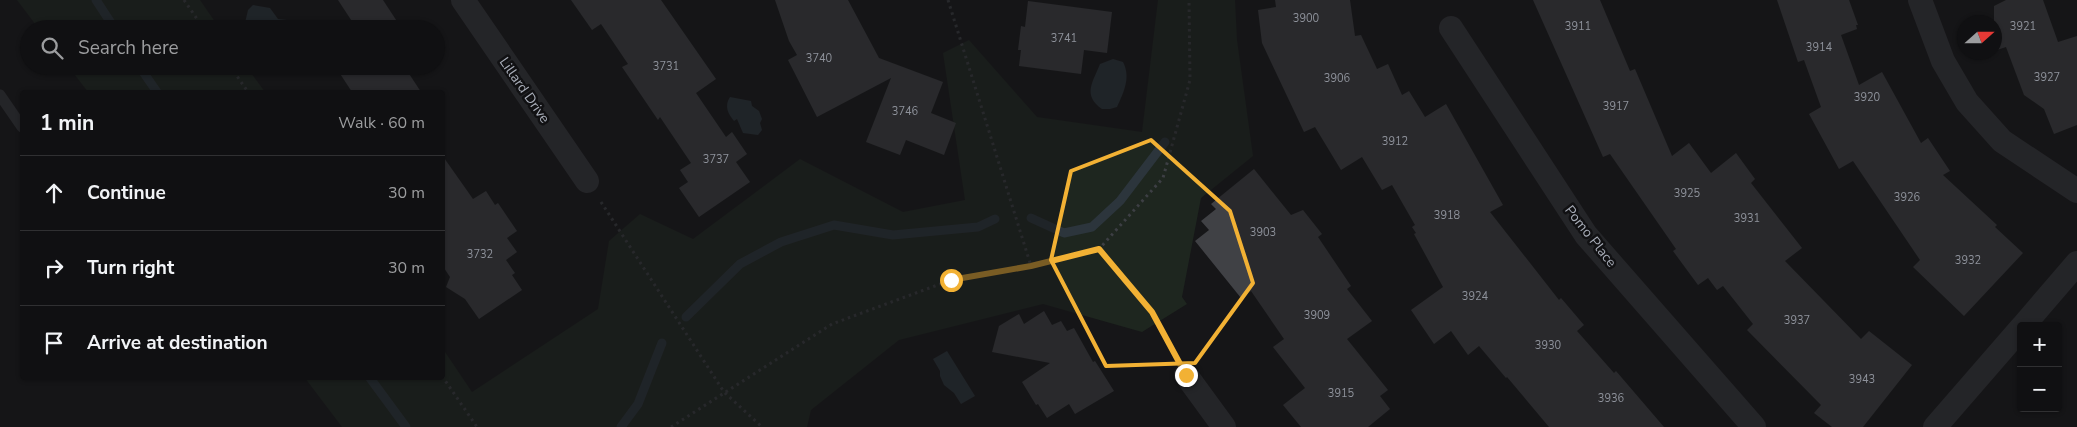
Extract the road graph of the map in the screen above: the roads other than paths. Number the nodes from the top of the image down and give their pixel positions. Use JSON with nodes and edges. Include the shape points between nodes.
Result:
{"nodes":[{"id":1,"x":463,"y":0,"type":"edge"},
{"id":2,"x":1920,"y":0,"type":"edge"},
{"id":3,"x":1451,"y":28,"type":"dead end"},
{"id":4,"x":0,"y":95,"type":"edge"},
{"id":5,"x":20,"y":124,"type":"edge"},
{"id":6,"x":587,"y":181,"type":"road end"},
{"id":7,"x":2077,"y":191,"type":"edge"},
{"id":8,"x":2077,"y":263,"type":"edge"},
{"id":9,"x":2026,"y":322,"type":"edge"},
{"id":10,"x":2017,"y":333,"type":"edge"},
{"id":11,"x":1186,"y":375,"type":"road end"},
{"id":12,"x":1224,"y":427,"type":"edge"},
{"id":13,"x":1754,"y":427,"type":"edge"},
{"id":14,"x":1935,"y":427,"type":"edge"}],
"edges":[{"from":1,"to":6,"type":"street","name":"Lillard Drive"},
{"from":2,"to":7,"type":"street","via":[[1943,62],[1967,102],[2002,141]]},
{"from":3,"to":13,"type":"street","name":"Pomo Place","via":[[1586,235]]},
{"from":4,"to":5,"type":"lane"},
{"from":8,"to":9,"type":"street"},
{"from":10,"to":14,"type":"street"},
{"from":11,"to":12,"type":"street"}]}
